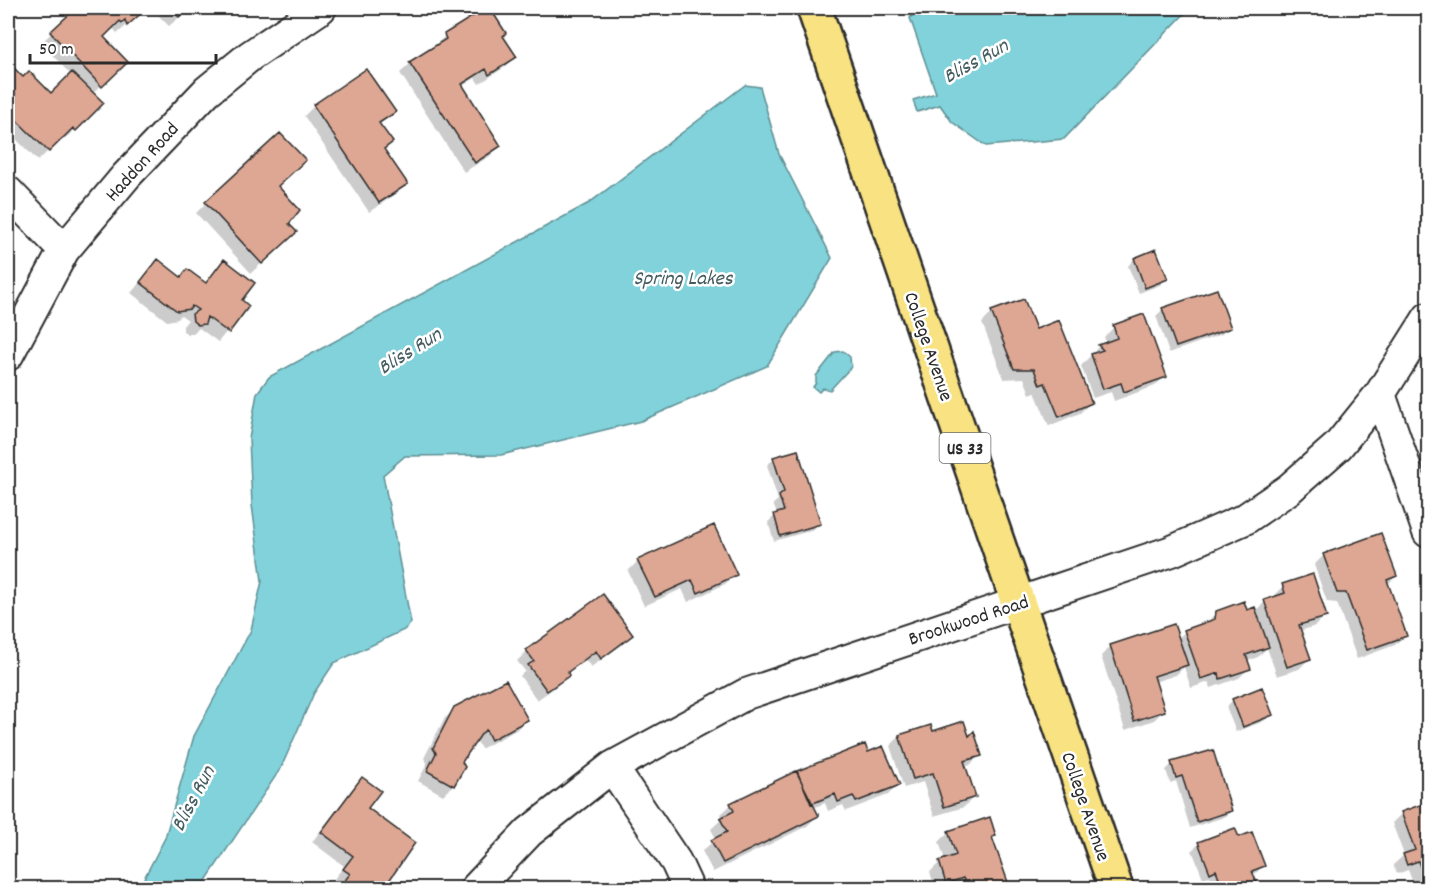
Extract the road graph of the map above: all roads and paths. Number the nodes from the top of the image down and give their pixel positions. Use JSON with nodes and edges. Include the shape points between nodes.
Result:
{"nodes":[{"id":1,"x":321,"y":8,"type":"edge"},
{"id":2,"x":814,"y":8,"type":"edge"},
{"id":3,"x":8,"y":192,"type":"edge"},
{"id":4,"x":64,"y":249,"type":"junction"},
{"id":5,"x":1428,"y":318,"type":"edge"},
{"id":6,"x":8,"y":355,"type":"edge"},
{"id":7,"x":1380,"y":394,"type":"junction"},
{"id":8,"x":1428,"y":532,"type":"edge"},
{"id":9,"x":1018,"y":603,"type":"junction"},
{"id":10,"x":612,"y":767,"type":"junction"},
{"id":11,"x":476,"y":888,"type":"edge"},
{"id":12,"x":687,"y":888,"type":"edge"},
{"id":13,"x":1116,"y":888,"type":"edge"}],
"edges":[{"from":1,"to":4,"type":"street","name":"Haddon Road","via":[[207,91],[126,176]]},
{"from":2,"to":9,"type":"main road","name":"College Avenue","number":"US 33"},
{"from":3,"to":4,"type":"street"},
{"from":4,"to":6,"type":"street","name":"Haddon Road"},
{"from":5,"to":7,"type":"street","name":"Brookwood Road"},
{"from":7,"to":8,"type":"street"},
{"from":7,"to":9,"type":"street","name":"Brookwood Road","via":[[1338,446],[1289,489],[1245,519],[1172,551]]},
{"from":9,"to":10,"type":"street","name":"Brookwood Road","via":[[746,693]]},
{"from":9,"to":13,"type":"main road","name":"College Avenue","number":"US 33"},
{"from":10,"to":11,"type":"street","name":"Brookwood Road","via":[[529,832]]},
{"from":10,"to":12,"type":"street","via":[[676,862]]}]}
